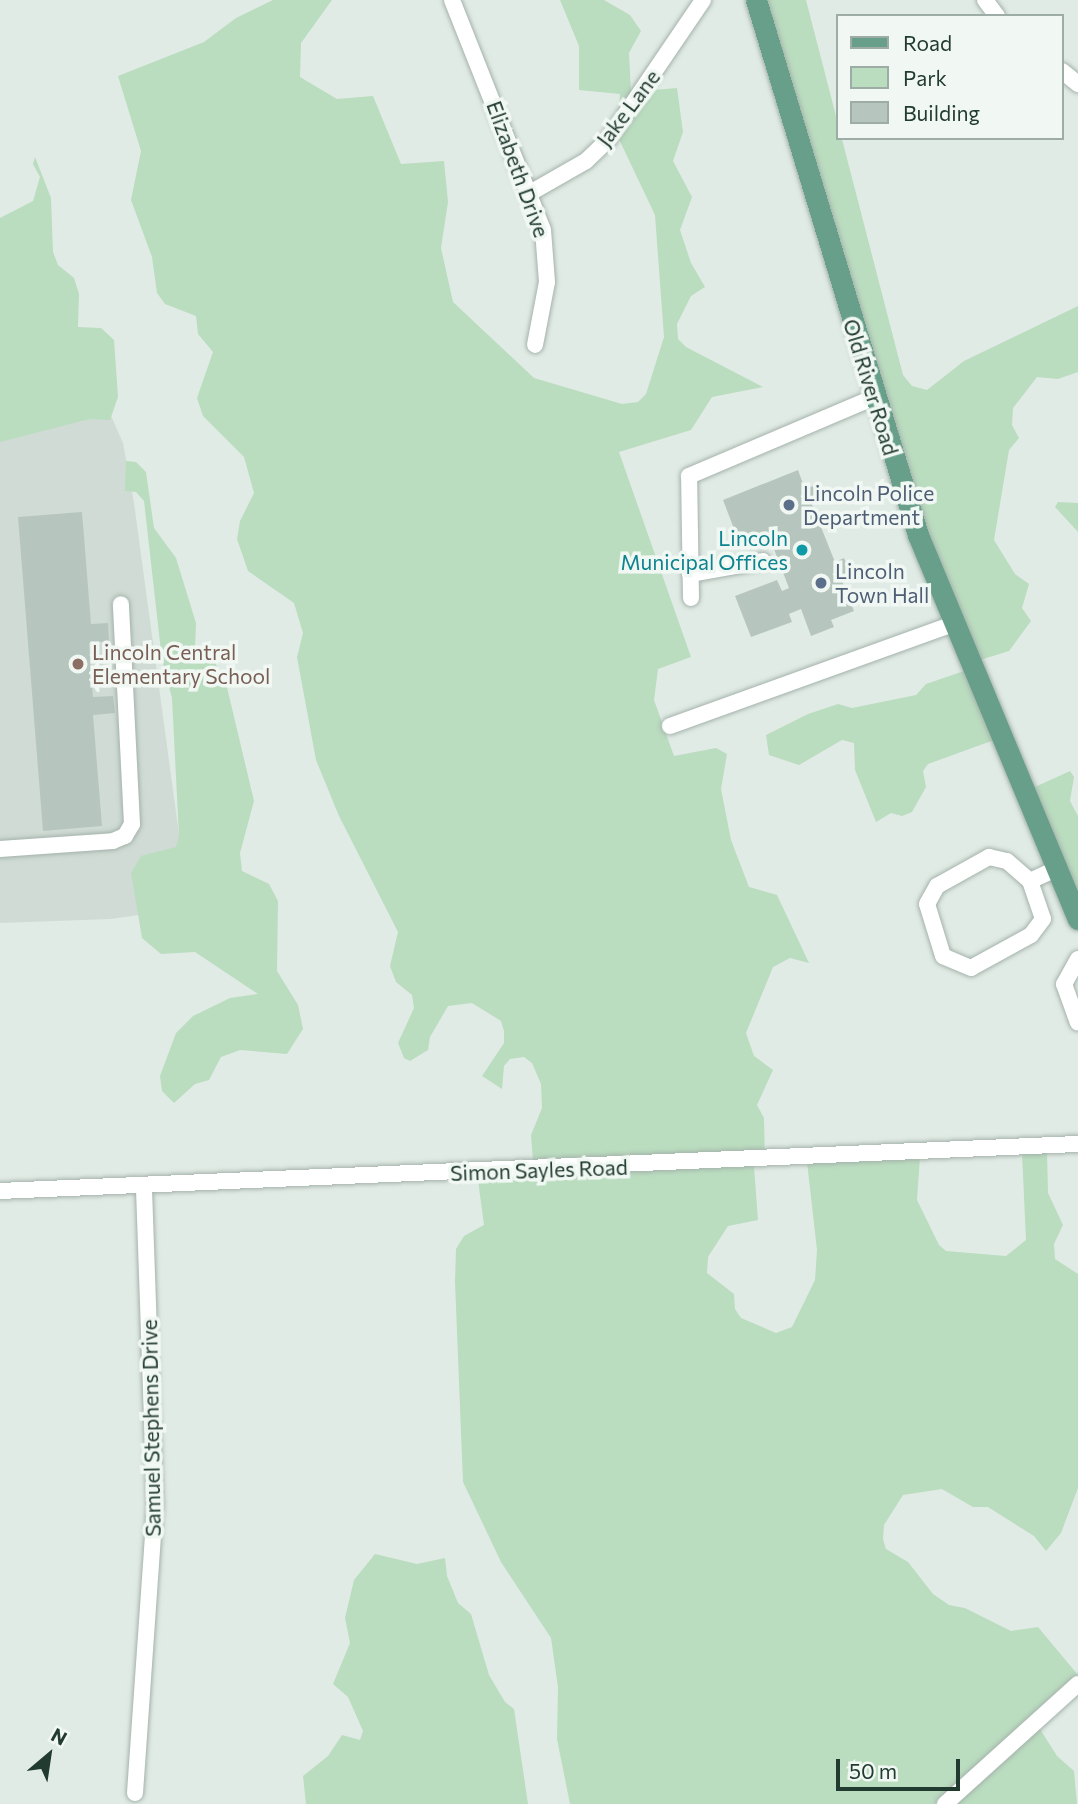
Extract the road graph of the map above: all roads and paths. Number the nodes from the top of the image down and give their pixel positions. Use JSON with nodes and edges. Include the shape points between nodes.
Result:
{"nodes":[{"id":1,"x":452,"y":0,"type":"edge"},
{"id":2,"x":704,"y":0,"type":"edge"},
{"id":3,"x":756,"y":0,"type":"edge"},
{"id":4,"x":1064,"y":73,"type":"edge"},
{"id":5,"x":1078,"y":84,"type":"edge"},
{"id":6,"x":530,"y":193,"type":"junction"},
{"id":7,"x":535,"y":345,"type":"dead end"},
{"id":8,"x":873,"y":398,"type":"junction"},
{"id":9,"x":763,"y":561,"type":"dead end"},
{"id":10,"x":690,"y":574,"type":"junction"},
{"id":11,"x":691,"y":598,"type":"dead end"},
{"id":12,"x":121,"y":604,"type":"dead end"},
{"id":13,"x":953,"y":624,"type":"junction"},
{"id":14,"x":670,"y":726,"type":"dead end"},
{"id":15,"x":0,"y":849,"type":"edge"},
{"id":16,"x":1056,"y":869,"type":"junction"},
{"id":17,"x":1030,"y":881,"type":"junction"},
{"id":18,"x":1078,"y":919,"type":"edge"},
{"id":19,"x":1078,"y":959,"type":"edge"},
{"id":20,"x":1078,"y":1023,"type":"edge"},
{"id":21,"x":1078,"y":1144,"type":"edge"},
{"id":22,"x":144,"y":1187,"type":"junction"},
{"id":23,"x":0,"y":1191,"type":"edge"},
{"id":24,"x":1078,"y":1684,"type":"edge"},
{"id":25,"x":135,"y":1793,"type":"dead end"},
{"id":26,"x":945,"y":1804,"type":"edge"}],
"edges":[{"from":1,"to":6,"type":"street","name":"Elizabeth Drive"},
{"from":2,"to":6,"type":"street","name":"Jake Lane","via":[[608,140],[586,160]]},
{"from":3,"to":8,"type":"main road","name":"Old River Road"},
{"from":4,"to":5,"type":"street"},
{"from":6,"to":7,"type":"street","name":"Elizabeth Drive","via":[[548,259]]},
{"from":8,"to":10,"type":"street","via":[[696,470],[687,483]]},
{"from":8,"to":13,"type":"main road","name":"Old River Road"},
{"from":9,"to":10,"type":"street"},
{"from":10,"to":11,"type":"street"},
{"from":12,"to":15,"type":"street","via":[[132,824],[125,836],[113,841]]},
{"from":13,"to":14,"type":"street"},
{"from":13,"to":16,"type":"main road","name":"Old River Road"},
{"from":16,"to":17,"type":"street"},
{"from":16,"to":18,"type":"main road","name":"Old River Road"},
{"from":17,"to":17,"type":"street","via":[[1007,861],[989,857],[937,886],[927,904],[943,956],[971,968],[1031,935],[1042,919]]},
{"from":19,"to":20,"type":"street","via":[[1064,984]]},
{"from":21,"to":22,"type":"street","name":"Simon Sayles Road"},
{"from":22,"to":23,"type":"street","name":"Simon Sayles Road"},
{"from":22,"to":25,"type":"street","name":"Samuel Stephens Drive","via":[[155,1504]]},
{"from":24,"to":26,"type":"street"}]}
